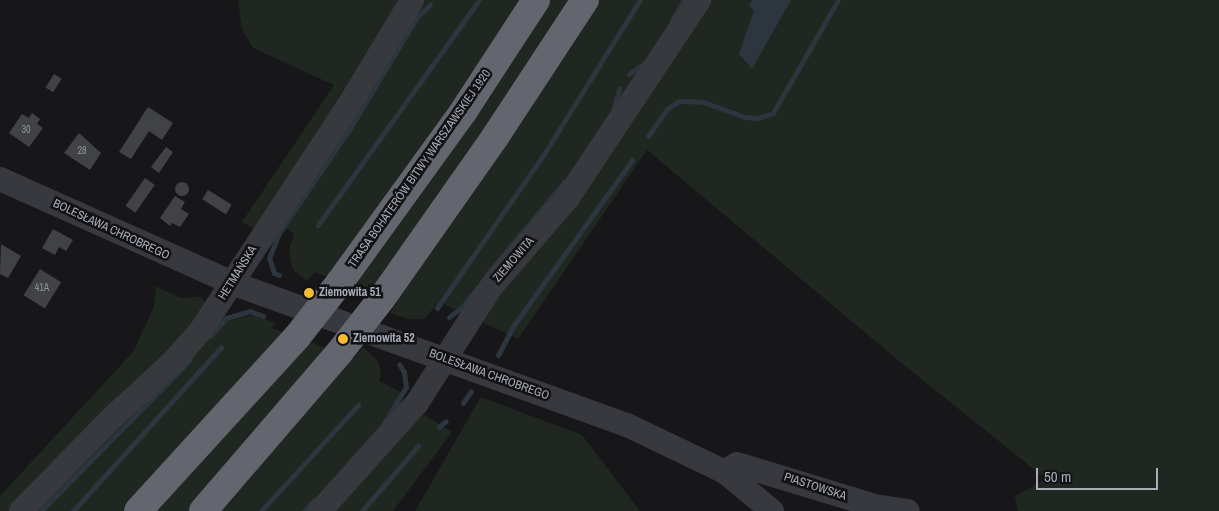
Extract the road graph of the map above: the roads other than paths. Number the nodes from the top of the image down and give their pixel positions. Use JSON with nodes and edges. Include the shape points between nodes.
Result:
{"nodes":[{"id":1,"x":412,"y":0,"type":"edge"},
{"id":2,"x":536,"y":0,"type":"edge"},
{"id":3,"x":585,"y":0,"type":"edge"},
{"id":4,"x":699,"y":0,"type":"edge"},
{"id":5,"x":0,"y":180,"type":"edge"},
{"id":6,"x":232,"y":283,"type":"junction"},
{"id":7,"x":446,"y":360,"type":"junction"},
{"id":8,"x":725,"y":472,"type":"junction"},
{"id":9,"x":21,"y":511,"type":"edge"},
{"id":10,"x":138,"y":511,"type":"edge"},
{"id":11,"x":203,"y":511,"type":"edge"},
{"id":12,"x":320,"y":511,"type":"edge"},
{"id":13,"x":772,"y":511,"type":"edge"},
{"id":14,"x":908,"y":511,"type":"edge"}],
"edges":[{"from":1,"to":6,"type":"street","name":"HETMAŃSKA","via":[[352,100]]},
{"from":2,"to":10,"type":"highway","name":"TRASA BOHATERÓW BITWY WARSZAWSKIEJ 1920","bridge":true,"via":[[463,112],[340,282],[297,337]]},
{"from":3,"to":11,"type":"highway","bridge":true,"via":[[495,137],[382,298]]},
{"from":4,"to":7,"type":"street","name":"ZIEMOWITA","via":[[568,199],[491,286]]},
{"from":5,"to":6,"type":"street","name":"BOLESŁAWA CHROBREGO"},
{"from":6,"to":7,"type":"street","name":"BOLESŁAWA CHROBREGO"},
{"from":6,"to":9,"type":"street","name":"HETMAŃSKA","via":[[186,348]]},
{"from":7,"to":8,"type":"street","name":"BOLESŁAWA CHROBREGO","via":[[627,425]]},
{"from":7,"to":12,"type":"street","name":"ZIEMOWITA","via":[[403,421]]},
{"from":8,"to":13,"type":"street","name":"BOLESŁAWA CHROBREGO"},
{"from":8,"to":14,"type":"street","name":"PIASTOWSKA","via":[[737,464],[874,506]]}]}
